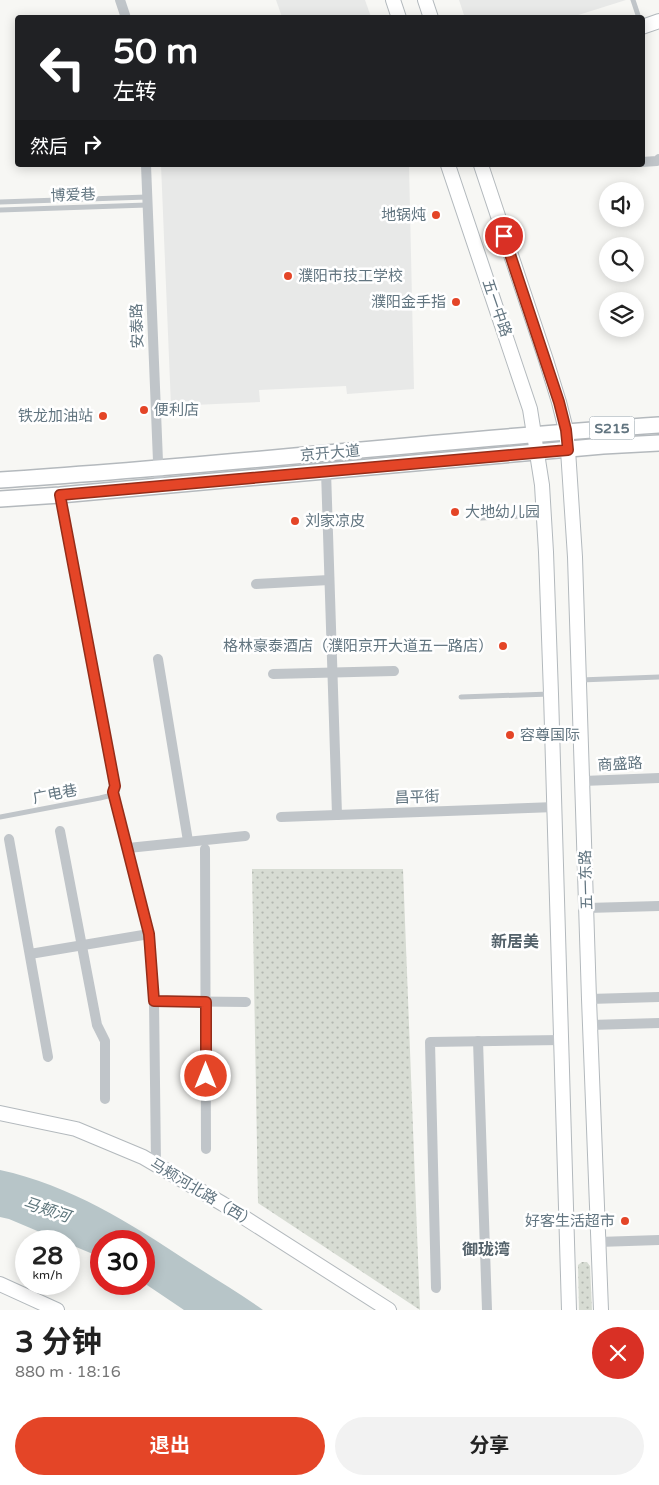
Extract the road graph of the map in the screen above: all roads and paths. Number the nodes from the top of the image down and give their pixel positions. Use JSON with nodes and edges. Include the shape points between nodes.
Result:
{"nodes":[{"id":1,"x":120,"y":0,"type":"edge"},
{"id":2,"x":393,"y":0,"type":"edge"},
{"id":3,"x":425,"y":0,"type":"edge"},
{"id":4,"x":633,"y":0,"type":"edge"},
{"id":5,"x":125,"y":15,"type":"edge"},
{"id":6,"x":398,"y":15,"type":"edge"},
{"id":7,"x":430,"y":15,"type":"edge"},
{"id":8,"x":638,"y":15,"type":"edge"},
{"id":9,"x":659,"y":21,"type":"edge"},
{"id":10,"x":645,"y":26,"type":"edge"},
{"id":11,"x":659,"y":159,"type":"edge"},
{"id":12,"x":645,"y":162,"type":"edge"},
{"id":13,"x":146,"y":167,"type":"edge"},
{"id":14,"x":449,"y":167,"type":"edge"},
{"id":15,"x":482,"y":167,"type":"edge"},
{"id":16,"x":147,"y":201,"type":"junction"},
{"id":17,"x":0,"y":202,"type":"edge"},
{"id":18,"x":0,"y":210,"type":"edge"},
{"id":19,"x":659,"y":424,"type":"edge"},
{"id":20,"x":566,"y":430,"type":"junction"},
{"id":21,"x":535,"y":434,"type":"junction"},
{"id":22,"x":659,"y":443,"type":"edge"},
{"id":23,"x":568,"y":450,"type":"junction"},
{"id":24,"x":538,"y":452,"type":"junction"},
{"id":25,"x":158,"y":468,"type":"junction"},
{"id":26,"x":326,"y":470,"type":"junction"},
{"id":27,"x":0,"y":480,"type":"edge"},
{"id":28,"x":159,"y":486,"type":"junction"},
{"id":29,"x":60,"y":495,"type":"junction"},
{"id":30,"x":0,"y":498,"type":"edge"},
{"id":31,"x":544,"y":515,"type":"junction"},
{"id":32,"x":481,"y":518,"type":"dead end"},
{"id":33,"x":329,"y":580,"type":"junction"},
{"id":34,"x":256,"y":584,"type":"dead end"},
{"id":35,"x":158,"y":659,"type":"dead end"},
{"id":36,"x":394,"y":671,"type":"dead end"},
{"id":37,"x":332,"y":673,"type":"junction"},
{"id":38,"x":273,"y":674,"type":"dead end"},
{"id":39,"x":659,"y":676,"type":"edge"},
{"id":40,"x":580,"y":680,"type":"junction"},
{"id":41,"x":551,"y":694,"type":"junction"},
{"id":42,"x":461,"y":697,"type":"dead end"},
{"id":43,"x":659,"y":778,"type":"edge"},
{"id":44,"x":583,"y":781,"type":"junction"},
{"id":45,"x":113,"y":792,"type":"junction"},
{"id":46,"x":555,"y":806,"type":"junction"},
{"id":47,"x":337,"y":815,"type":"junction"},
{"id":48,"x":0,"y":817,"type":"edge"},
{"id":49,"x":281,"y":817,"type":"dead end"},
{"id":50,"x":60,"y":832,"type":"dead end"},
{"id":51,"x":245,"y":836,"type":"dead end"},
{"id":52,"x":9,"y":839,"type":"dead end"},
{"id":53,"x":188,"y":841,"type":"junction"},
{"id":54,"x":128,"y":848,"type":"junction"},
{"id":55,"x":205,"y":849,"type":"dead end"},
{"id":56,"x":659,"y":906,"type":"edge"},
{"id":57,"x":587,"y":908,"type":"junction"},
{"id":58,"x":149,"y":934,"type":"junction"},
{"id":59,"x":82,"y":945,"type":"junction"},
{"id":60,"x":30,"y":954,"type":"junction"},
{"id":61,"x":659,"y":997,"type":"edge"},
{"id":62,"x":589,"y":999,"type":"junction"},
{"id":63,"x":154,"y":1001,"type":"junction"},
{"id":64,"x":206,"y":1002,"type":"junction"},
{"id":65,"x":246,"y":1002,"type":"dead end"},
{"id":66,"x":659,"y":1023,"type":"edge"},
{"id":67,"x":590,"y":1025,"type":"junction"},
{"id":68,"x":561,"y":1040,"type":"junction"},
{"id":69,"x":478,"y":1041,"type":"junction"},
{"id":70,"x":48,"y":1057,"type":"dead end"},
{"id":71,"x":105,"y":1100,"type":"dead end"},
{"id":72,"x":0,"y":1113,"type":"edge"},
{"id":73,"x":206,"y":1149,"type":"dead end"},
{"id":74,"x":156,"y":1164,"type":"junction"},
{"id":75,"x":659,"y":1240,"type":"edge"},
{"id":76,"x":598,"y":1242,"type":"junction"},
{"id":77,"x":0,"y":1284,"type":"edge"},
{"id":78,"x":436,"y":1288,"type":"dead end"},
{"id":79,"x":52,"y":1309,"type":"edge"},
{"id":80,"x":389,"y":1310,"type":"edge"},
{"id":81,"x":487,"y":1310,"type":"edge"},
{"id":82,"x":569,"y":1310,"type":"edge"},
{"id":83,"x":601,"y":1310,"type":"edge"}],
"edges":[{"from":1,"to":5,"type":"street"},
{"from":2,"to":6,"type":"street"},
{"from":3,"to":7,"type":"street"},
{"from":4,"to":8,"type":"lane"},
{"from":9,"to":10,"type":"street"},
{"from":11,"to":12,"type":"street"},
{"from":13,"to":16,"type":"street","name":"安泰路"},
{"from":14,"to":21,"type":"street","name":"五一中路","via":[[517,367]]},
{"from":15,"to":20,"type":"street","name":"五一中路"},
{"from":16,"to":17,"type":"lane","name":"博爱巷"},
{"from":16,"to":18,"type":"lane","name":"博爱巷"},
{"from":16,"to":25,"type":"street","name":"安泰路"},
{"from":19,"to":20,"type":"main road","name":"京开大道","number":"S215"},
{"from":20,"to":21,"type":"main road","name":"京开大道","number":"S215"},
{"from":20,"to":23,"type":"street","name":"五一中路"},
{"from":21,"to":24,"type":"street","name":"五一中路"},
{"from":21,"to":25,"type":"main road","name":"京开大道","number":"S215"},
{"from":22,"to":23,"type":"main road","name":"京开大道","number":"S215"},
{"from":23,"to":24,"type":"main road","name":"京开大道","number":"S215"},
{"from":23,"to":40,"type":"street","name":"五一东路"},
{"from":24,"to":26,"type":"main road","name":"京开大道","number":"S215"},
{"from":24,"to":31,"type":"street","name":"五一东路"},
{"from":25,"to":27,"type":"main road","name":"京开大道","number":"S215"},
{"from":25,"to":28,"type":"street","name":"安泰路"},
{"from":26,"to":28,"type":"main road","name":"京开大道","number":"S215"},
{"from":26,"to":33,"type":"street"},
{"from":28,"to":29,"type":"main road","name":"京开大道","number":"S215"},
{"from":29,"to":30,"type":"main road","name":"京开大道","number":"S215"},
{"from":29,"to":45,"type":"street","via":[[115,786]]},
{"from":31,"to":32,"type":"lane"},
{"from":31,"to":41,"type":"street","name":"五一东路"},
{"from":33,"to":34,"type":"street"},
{"from":33,"to":37,"type":"street"},
{"from":35,"to":53,"type":"street"},
{"from":36,"to":37,"type":"street"},
{"from":37,"to":38,"type":"street"},
{"from":37,"to":47,"type":"street"},
{"from":39,"to":40,"type":"lane"},
{"from":40,"to":44,"type":"street","name":"五一东路"},
{"from":41,"to":42,"type":"lane"},
{"from":41,"to":46,"type":"street","name":"五一东路"},
{"from":43,"to":44,"type":"street","name":"商盛路"},
{"from":44,"to":57,"type":"street","name":"五一东路"},
{"from":45,"to":48,"type":"lane","name":"广电巷","via":[[100,798]]},
{"from":45,"to":54,"type":"street"},
{"from":46,"to":47,"type":"street","name":"昌平街"},
{"from":46,"to":68,"type":"street","name":"五一东路"},
{"from":47,"to":49,"type":"street","name":"昌平街"},
{"from":50,"to":59,"type":"street"},
{"from":51,"to":53,"type":"street"},
{"from":52,"to":60,"type":"street"},
{"from":53,"to":54,"type":"street"},
{"from":54,"to":58,"type":"street"},
{"from":55,"to":64,"type":"street"},
{"from":56,"to":57,"type":"street"},
{"from":57,"to":62,"type":"street","name":"五一东路"},
{"from":58,"to":59,"type":"street"},
{"from":58,"to":63,"type":"street"},
{"from":59,"to":60,"type":"street"},
{"from":59,"to":71,"type":"street","via":[[97,1024],[105,1041]]},
{"from":60,"to":70,"type":"street"},
{"from":61,"to":62,"type":"street"},
{"from":62,"to":67,"type":"street","name":"五一东路"},
{"from":63,"to":64,"type":"street"},
{"from":63,"to":74,"type":"street"},
{"from":64,"to":65,"type":"street"},
{"from":64,"to":73,"type":"street"},
{"from":66,"to":67,"type":"street"},
{"from":67,"to":76,"type":"street","name":"五一东路"},
{"from":68,"to":69,"type":"street"},
{"from":68,"to":82,"type":"street","name":"五一东路"},
{"from":69,"to":78,"type":"street","via":[[430,1042]]},
{"from":69,"to":81,"type":"street"},
{"from":72,"to":74,"type":"street","name":"马颊河北路（西）","via":[[76,1129]]},
{"from":74,"to":80,"type":"street","name":"马颊河北路（西）"},
{"from":75,"to":76,"type":"street"},
{"from":76,"to":83,"type":"street","name":"五一东路"},
{"from":77,"to":79,"type":"street"}]}
